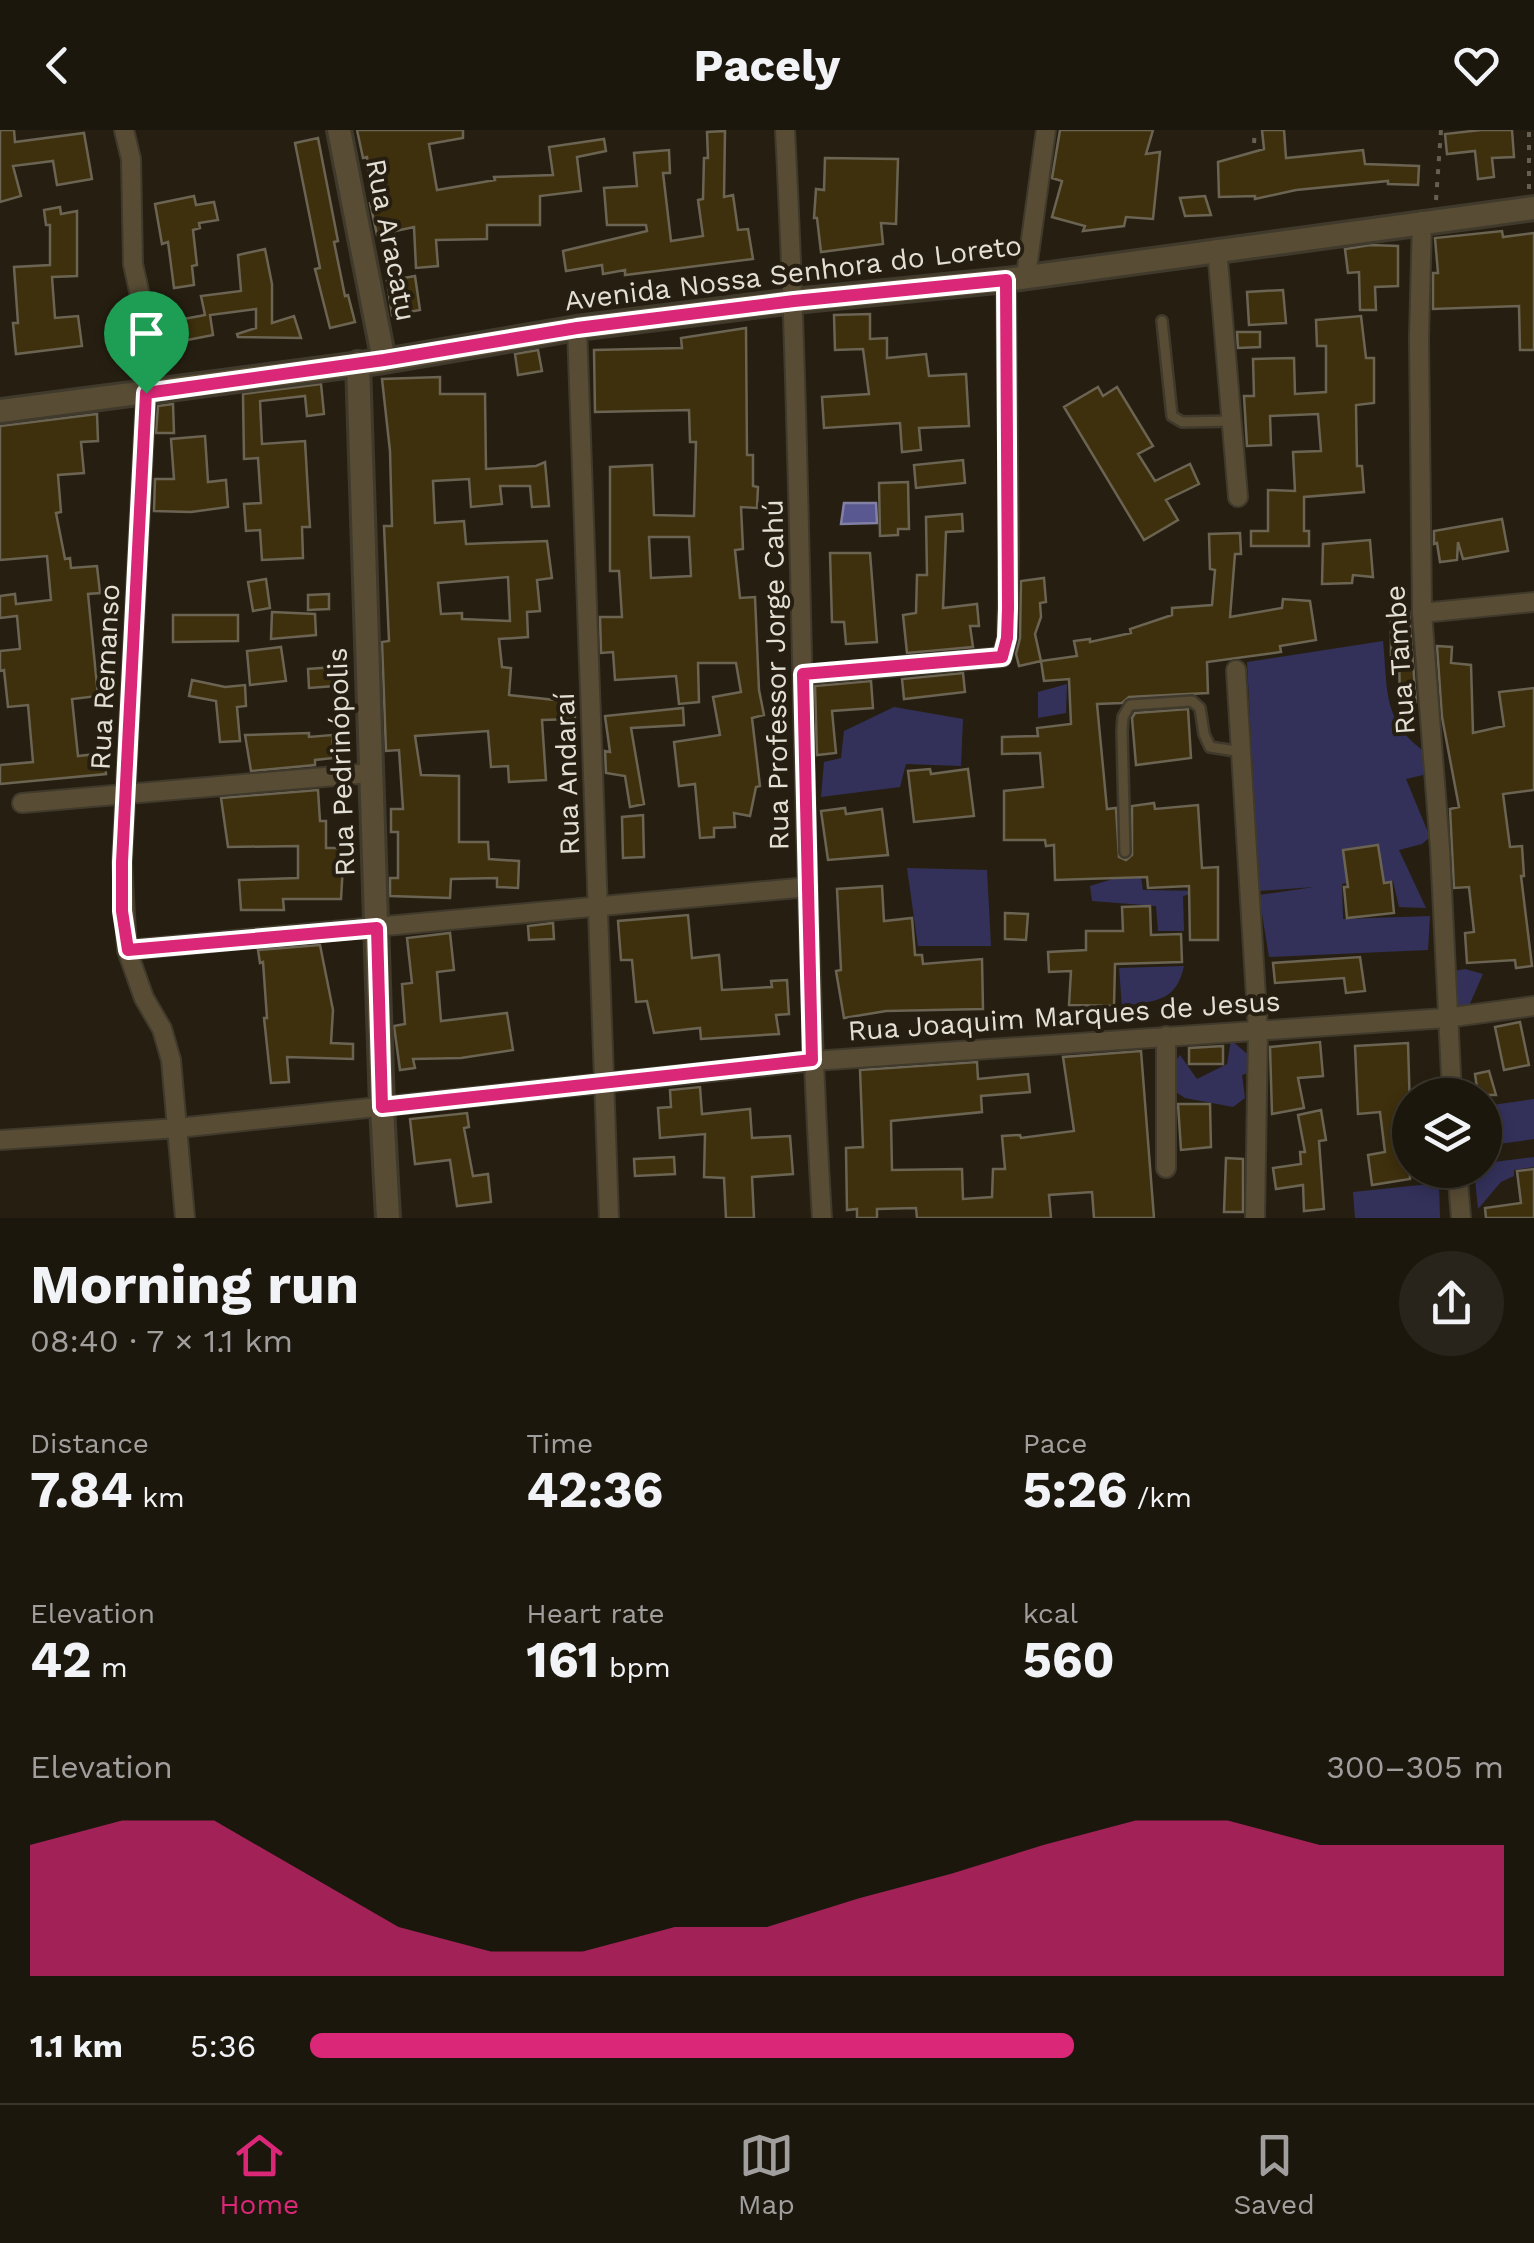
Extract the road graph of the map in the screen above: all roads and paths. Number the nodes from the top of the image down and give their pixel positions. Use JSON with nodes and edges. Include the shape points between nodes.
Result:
{"nodes":[{"id":1,"x":124,"y":130,"type":"edge"},
{"id":2,"x":339,"y":130,"type":"edge"},
{"id":3,"x":785,"y":130,"type":"edge"},
{"id":4,"x":1046,"y":130,"type":"edge"},
{"id":5,"x":1255,"y":130,"type":"edge"},
{"id":6,"x":1441,"y":130,"type":"edge"},
{"id":7,"x":1529,"y":130,"type":"edge"},
{"id":8,"x":1254,"y":144,"type":"dead end"},
{"id":9,"x":1531,"y":208,"type":"edge"},
{"id":10,"x":1428,"y":220,"type":"junction"},
{"id":11,"x":1218,"y":249,"type":"junction"},
{"id":12,"x":1016,"y":278,"type":"junction"},
{"id":13,"x":794,"y":301,"type":"junction"},
{"id":14,"x":1162,"y":322,"type":"dead end"},
{"id":15,"x":577,"y":328,"type":"junction"},
{"id":16,"x":384,"y":360,"type":"junction"},
{"id":17,"x":358,"y":363,"type":"junction"},
{"id":18,"x":146,"y":393,"type":"junction"},
{"id":19,"x":0,"y":410,"type":"edge"},
{"id":20,"x":1232,"y":420,"type":"junction"},
{"id":21,"x":1238,"y":497,"type":"dead end"},
{"id":22,"x":1534,"y":602,"type":"edge"},
{"id":23,"x":1422,"y":613,"type":"junction"},
{"id":24,"x":1236,"y":670,"type":"dead end"},
{"id":25,"x":803,"y":674,"type":"junction"},
{"id":26,"x":1242,"y":752,"type":"junction"},
{"id":27,"x":371,"y":772,"type":"junction"},
{"id":28,"x":127,"y":792,"type":"junction"},
{"id":29,"x":22,"y":803,"type":"dead end"},
{"id":30,"x":1125,"y":852,"type":"dead end"},
{"id":31,"x":808,"y":886,"type":"junction"},
{"id":32,"x":600,"y":907,"type":"junction"},
{"id":33,"x":377,"y":928,"type":"junction"},
{"id":34,"x":128,"y":950,"type":"junction"},
{"id":35,"x":1534,"y":1006,"type":"edge"},
{"id":36,"x":1446,"y":1018,"type":"junction"},
{"id":37,"x":1258,"y":1030,"type":"junction"},
{"id":38,"x":1166,"y":1036,"type":"junction"},
{"id":39,"x":812,"y":1060,"type":"junction"},
{"id":40,"x":1451,"y":1078,"type":"edge"},
{"id":41,"x":602,"y":1084,"type":"junction"},
{"id":42,"x":382,"y":1107,"type":"junction"},
{"id":43,"x":178,"y":1128,"type":"junction"},
{"id":44,"x":0,"y":1140,"type":"edge"},
{"id":45,"x":1166,"y":1168,"type":"dead end"},
{"id":46,"x":1458,"y":1188,"type":"edge"},
{"id":47,"x":185,"y":1218,"type":"edge"},
{"id":48,"x":388,"y":1218,"type":"edge"},
{"id":49,"x":609,"y":1218,"type":"edge"},
{"id":50,"x":822,"y":1218,"type":"edge"},
{"id":51,"x":1254,"y":1218,"type":"edge"},
{"id":52,"x":1461,"y":1218,"type":"edge"}],
"edges":[{"from":1,"to":18,"type":"street","name":"Rua Remanso"},
{"from":2,"to":16,"type":"street","name":"Rua Aracatu"},
{"from":3,"to":13,"type":"street","name":"Rua Professor Jorge Cahú"},
{"from":4,"to":12,"type":"street"},
{"from":5,"to":8,"type":"path"},
{"from":6,"to":10,"type":"path"},
{"from":7,"to":9,"type":"path"},
{"from":9,"to":10,"type":"street","name":"Avenida Nossa Senhora do Loreto"},
{"from":10,"to":11,"type":"street","name":"Avenida Nossa Senhora do Loreto"},
{"from":10,"to":23,"type":"street","name":"Rua Tambe","via":[[1419,338]]},
{"from":11,"to":12,"type":"street","name":"Avenida Nossa Senhora do Loreto"},
{"from":11,"to":20,"type":"street"},
{"from":12,"to":13,"type":"street","name":"Avenida Nossa Senhora do Loreto"},
{"from":12,"to":25,"type":"street","via":[[1002,657]]},
{"from":13,"to":15,"type":"street","name":"Avenida Nossa Senhora do Loreto"},
{"from":13,"to":25,"type":"street","name":"Rua Professor Jorge Cahú"},
{"from":14,"to":20,"type":"lane","via":[[1172,416],[1182,422]]},
{"from":15,"to":16,"type":"street","name":"Avenida Nossa Senhora do Loreto"},
{"from":15,"to":32,"type":"street","name":"Rua Andaraí"},
{"from":16,"to":17,"type":"street","name":"Avenida Nossa Senhora do Loreto"},
{"from":17,"to":18,"type":"street","name":"Avenida Nossa Senhora do Loreto"},
{"from":17,"to":27,"type":"street","name":"Rua Pedrinópolis"},
{"from":18,"to":19,"type":"street","name":"Avenida Nossa Senhora do Loreto"},
{"from":18,"to":28,"type":"street","name":"Rua Remanso"},
{"from":20,"to":21,"type":"street"},
{"from":22,"to":23,"type":"street"},
{"from":23,"to":36,"type":"street","name":"Rua Tambe"},
{"from":24,"to":26,"type":"street"},
{"from":25,"to":31,"type":"street","name":"Rua Professor Jorge Cahú"},
{"from":26,"to":30,"type":"lane","via":[[1210,747],[1192,701],[1130,706],[1122,731]]},
{"from":26,"to":37,"type":"street"},
{"from":27,"to":28,"type":"street"},
{"from":27,"to":33,"type":"street","name":"Rua Pedrinópolis"},
{"from":28,"to":29,"type":"street"},
{"from":28,"to":34,"type":"street","name":"Rua Remanso","via":[[122,911]]},
{"from":31,"to":32,"type":"street"},
{"from":31,"to":39,"type":"street","name":"Rua Professor Jorge Cahú"},
{"from":32,"to":33,"type":"street"},
{"from":32,"to":41,"type":"street","name":"Rua Andaraí"},
{"from":33,"to":34,"type":"street"},
{"from":33,"to":42,"type":"street","name":"Rua Pedrinópolis"},
{"from":34,"to":43,"type":"street","name":"Rua Remanso","via":[[171,1060]]},
{"from":35,"to":36,"type":"street","name":"Rua Joaquim Marques de Jesus"},
{"from":36,"to":37,"type":"street","name":"Rua Joaquim Marques de Jesus"},
{"from":36,"to":40,"type":"street","name":"Rua Tambe"},
{"from":37,"to":38,"type":"street","name":"Rua Joaquim Marques de Jesus"},
{"from":37,"to":51,"type":"street"},
{"from":38,"to":39,"type":"street","name":"Rua Joaquim Marques de Jesus"},
{"from":38,"to":45,"type":"street"},
{"from":39,"to":41,"type":"street","name":"Rua Joaquim Marques de Jesus"},
{"from":39,"to":50,"type":"street","name":"Rua Professor Jorge Cahú"},
{"from":41,"to":42,"type":"street","name":"Rua Joaquim Marques de Jesus"},
{"from":41,"to":49,"type":"street","name":"Rua Andaraí"},
{"from":42,"to":43,"type":"street","name":"Rua Joaquim Marques de Jesus"},
{"from":42,"to":48,"type":"street","name":"Rua Pedrinópolis"},
{"from":43,"to":44,"type":"street","name":"Rua Joaquim Marques de Jesus"},
{"from":43,"to":47,"type":"street","name":"Rua Remanso"},
{"from":46,"to":52,"type":"street"}]}
